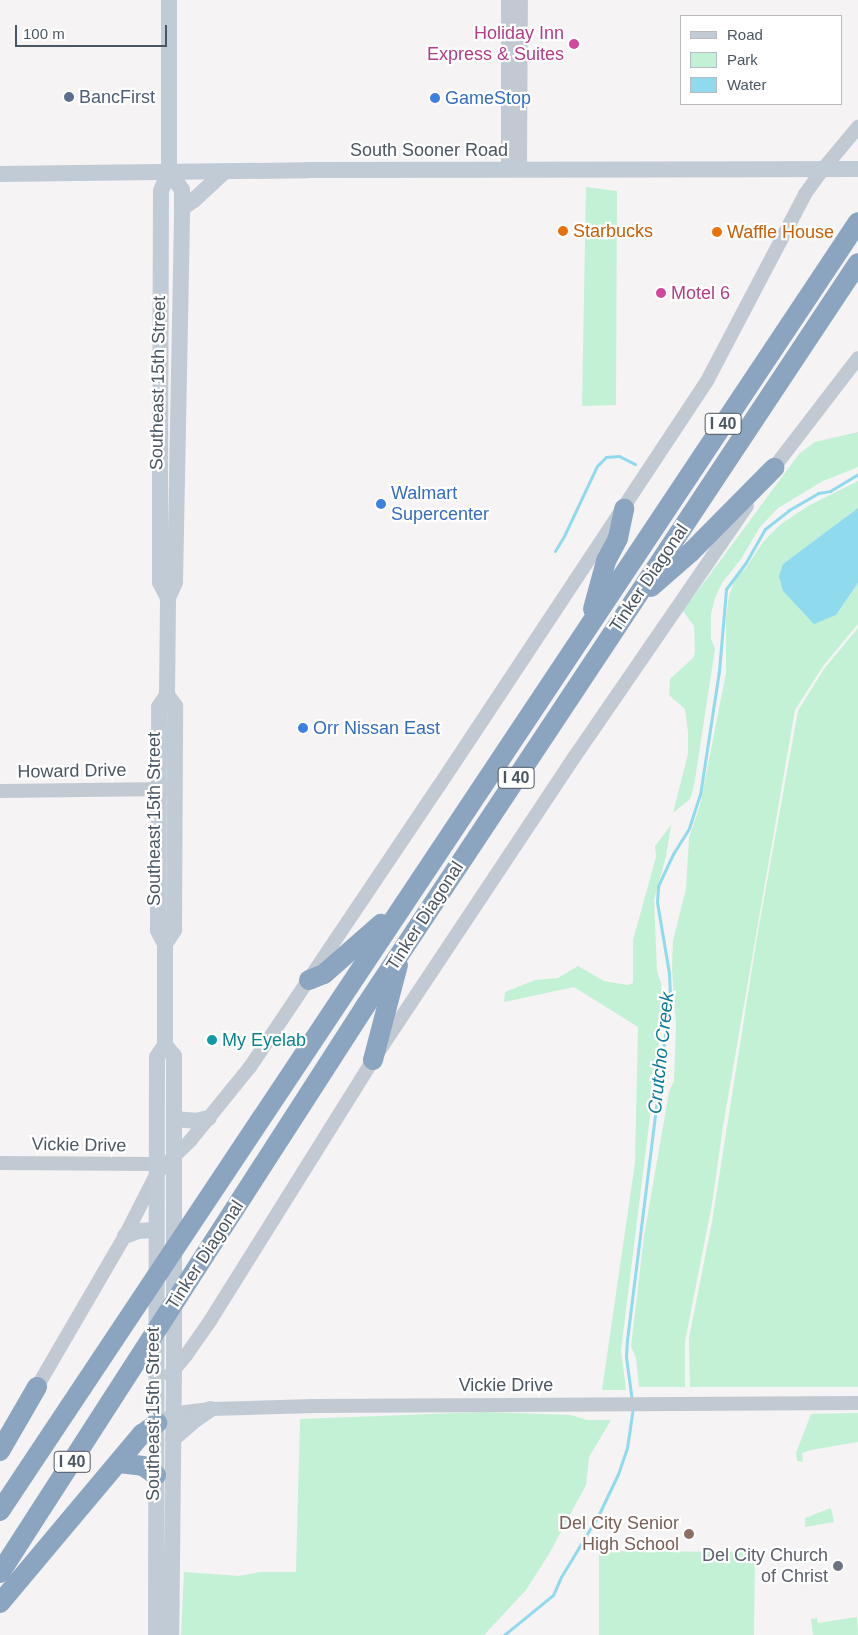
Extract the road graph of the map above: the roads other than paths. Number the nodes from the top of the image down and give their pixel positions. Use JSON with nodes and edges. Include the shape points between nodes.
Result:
{"nodes":[{"id":1,"x":169,"y":0,"type":"edge"},
{"id":2,"x":508,"y":0,"type":"edge"},
{"id":3,"x":520,"y":0,"type":"edge"},
{"id":4,"x":858,"y":127,"type":"edge"},
{"id":5,"x":823,"y":169,"type":"junction"},
{"id":6,"x":858,"y":169,"type":"edge"},
{"id":7,"x":224,"y":170,"type":"junction"},
{"id":8,"x":514,"y":170,"type":"junction"},
{"id":9,"x":169,"y":171,"type":"junction"},
{"id":10,"x":0,"y":174,"type":"edge"},
{"id":11,"x":182,"y":208,"type":"junction"},
{"id":12,"x":858,"y":222,"type":"edge"},
{"id":13,"x":858,"y":263,"type":"edge"},
{"id":14,"x":858,"y":358,"type":"edge"},
{"id":15,"x":160,"y":390,"type":"junction"},
{"id":16,"x":178,"y":390,"type":"junction"},
{"id":17,"x":774,"y":468,"type":"junction"},
{"id":18,"x":624,"y":509,"type":"junction"},
{"id":19,"x":168,"y":598,"type":"junction"},
{"id":20,"x":631,"y":604,"type":"junction"},
{"id":21,"x":589,"y":627,"type":"junction"},
{"id":22,"x":167,"y":789,"type":"junction"},
{"id":23,"x":0,"y":791,"type":"edge"},
{"id":24,"x":402,"y":907,"type":"junction"},
{"id":25,"x":402,"y":951,"type":"junction"},
{"id":26,"x":309,"y":980,"type":"junction"},
{"id":27,"x":165,"y":1045,"type":"junction"},
{"id":28,"x":373,"y":1060,"type":"junction"},
{"id":29,"x":209,"y":1118,"type":"junction"},
{"id":30,"x":174,"y":1119,"type":"junction"},
{"id":31,"x":173,"y":1157,"type":"junction"},
{"id":32,"x":0,"y":1163,"type":"edge"},
{"id":33,"x":157,"y":1168,"type":"junction"},
{"id":34,"x":156,"y":1230,"type":"junction"},
{"id":35,"x":125,"y":1236,"type":"junction"},
{"id":36,"x":174,"y":1370,"type":"junction"},
{"id":37,"x":38,"y":1387,"type":"joint"},
{"id":38,"x":158,"y":1389,"type":"junction"},
{"id":39,"x":858,"y":1403,"type":"edge"},
{"id":40,"x":211,"y":1409,"type":"junction"},
{"id":41,"x":165,"y":1419,"type":"junction"},
{"id":42,"x":173,"y":1439,"type":"junction"},
{"id":43,"x":0,"y":1451,"type":"edge"},
{"id":44,"x":119,"y":1463,"type":"junction"},
{"id":45,"x":156,"y":1475,"type":"junction"},
{"id":46,"x":0,"y":1510,"type":"edge"},
{"id":47,"x":164,"y":1552,"type":"junction"},
{"id":48,"x":0,"y":1572,"type":"edge"},
{"id":49,"x":0,"y":1603,"type":"edge"},
{"id":50,"x":163,"y":1631,"type":"edge"}],
"edges":[{"from":1,"to":9,"type":"main road","name":"Southeast 15th Street"},
{"from":2,"to":8,"type":"street"},
{"from":3,"to":8,"type":"street"},
{"from":4,"to":5,"type":"street"},
{"from":5,"to":6,"type":"main road","name":"South Sooner Road"},
{"from":5,"to":8,"type":"main road","name":"South Sooner Road"},
{"from":5,"to":18,"type":"street","via":[[805,194],[707,381]]},
{"from":7,"to":8,"type":"main road","name":"South Sooner Road"},
{"from":7,"to":9,"type":"main road","name":"South Sooner Road"},
{"from":7,"to":11,"type":"main road"},
{"from":9,"to":10,"type":"main road","name":"South Sooner Road"},
{"from":9,"to":11,"type":"main road","name":"Southeast 15th Street","via":[[182,190]]},
{"from":9,"to":15,"type":"main road","name":"Southeast 15th Street","via":[[161,192]]},
{"from":11,"to":16,"type":"main road","name":"Southeast 15th Street"},
{"from":12,"to":21,"type":"highway","name":"Tinker Diagonal","number":"I 40"},
{"from":13,"to":20,"type":"highway","name":"Tinker Diagonal","number":"I 40"},
{"from":14,"to":17,"type":"street","name":"Tinker Diagonal"},
{"from":15,"to":16,"type":"main road"},
{"from":15,"to":19,"type":"main road","name":"Southeast 15th Street","via":[[160,582]]},
{"from":16,"to":19,"type":"main road","name":"Southeast 15th Street","via":[[175,582]]},
{"from":17,"to":20,"type":"highway","via":[[690,553]]},
{"from":17,"to":28,"type":"street","name":"Tinker Diagonal","via":[[646,650]]},
{"from":18,"to":21,"type":"highway"},
{"from":18,"to":26,"type":"street"},
{"from":19,"to":22,"type":"main road","name":"Southeast 15th Street","via":[[167,694],[159,707]]},
{"from":20,"to":25,"type":"highway","name":"Tinker Diagonal","number":"I 40"},
{"from":21,"to":24,"type":"highway","name":"Tinker Diagonal","number":"I 40"},
{"from":22,"to":23,"type":"street","name":"Howard Drive"},
{"from":22,"to":27,"type":"main road","name":"Southeast 15th Street","via":[[174,930],[165,944]]},
{"from":24,"to":26,"type":"highway","via":[[324,974]]},
{"from":24,"to":46,"type":"highway","name":"Tinker Diagonal","number":"I 40"},
{"from":25,"to":28,"type":"highway"},
{"from":25,"to":48,"type":"highway","name":"Tinker Diagonal","number":"I 40"},
{"from":26,"to":29,"type":"street","via":[[250,1067]]},
{"from":27,"to":30,"type":"main road","name":"Southeast 15th Street","via":[[174,1056]]},
{"from":27,"to":33,"type":"main road","name":"Southeast 15th Street","via":[[158,1057]]},
{"from":28,"to":36,"type":"street","name":"Tinker Diagonal","via":[[210,1320]]},
{"from":29,"to":30,"type":"main road","via":[[195,1121]]},
{"from":29,"to":31,"type":"street"},
{"from":30,"to":31,"type":"main road","name":"Southeast 15th Street"},
{"from":31,"to":33,"type":"street"},
{"from":31,"to":36,"type":"main road","name":"Southeast 15th Street"},
{"from":32,"to":33,"type":"street","name":"Vickie Drive"},
{"from":33,"to":34,"type":"main road","name":"Southeast 15th Street"},
{"from":33,"to":35,"type":"street"},
{"from":34,"to":35,"type":"main road"},
{"from":34,"to":38,"type":"main road","name":"Southeast 15th Street"},
{"from":35,"to":37,"type":"street"},
{"from":36,"to":38,"type":"street","name":"Tinker Diagonal"},
{"from":36,"to":41,"type":"main road","name":"Southeast 15th Street"},
{"from":37,"to":43,"type":"highway"},
{"from":38,"to":41,"type":"main road","name":"Southeast 15th Street"},
{"from":39,"to":40,"type":"street","name":"Vickie Drive"},
{"from":40,"to":41,"type":"street","name":"Vickie Drive"},
{"from":40,"to":42,"type":"main road"},
{"from":41,"to":42,"type":"main road","name":"Southeast 15th Street"},
{"from":41,"to":44,"type":"highway","via":[[142,1434]]},
{"from":41,"to":45,"type":"main road","name":"Southeast 15th Street"},
{"from":42,"to":47,"type":"main road","name":"Southeast 15th Street"},
{"from":44,"to":45,"type":"highway","via":[[143,1466]]},
{"from":44,"to":49,"type":"highway"},
{"from":45,"to":47,"type":"main road","name":"Southeast 15th Street"},
{"from":47,"to":50,"type":"main road","name":"Southeast 15th Street"}]}
